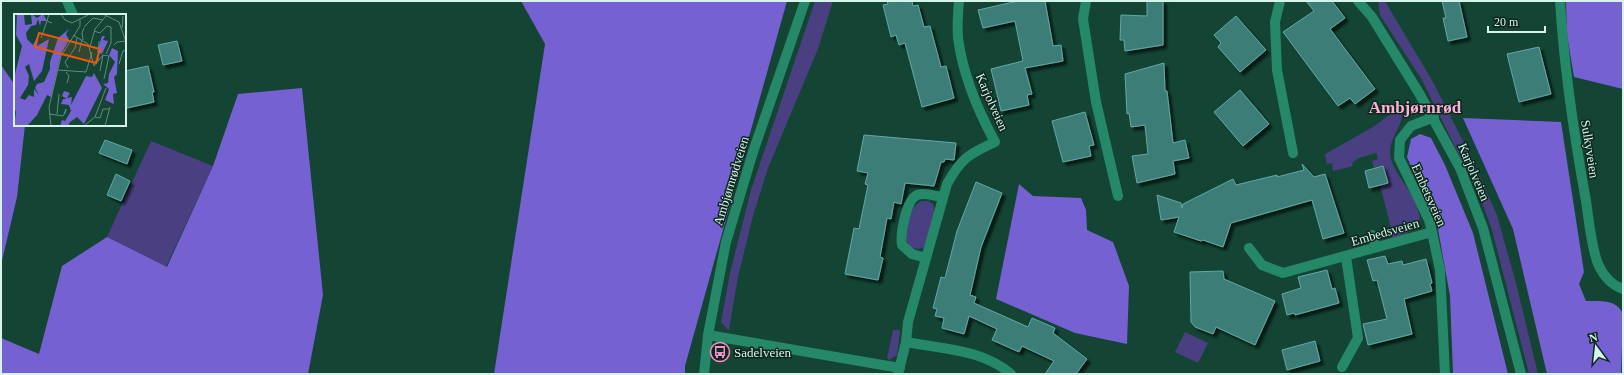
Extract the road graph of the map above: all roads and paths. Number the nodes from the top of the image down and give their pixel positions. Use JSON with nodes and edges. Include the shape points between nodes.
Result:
{"nodes":[{"id":1,"x":67,"y":1,"type":"edge"},
{"id":2,"x":805,"y":1,"type":"edge"},
{"id":3,"x":958,"y":1,"type":"edge"},
{"id":4,"x":1086,"y":1,"type":"edge"},
{"id":5,"x":1280,"y":1,"type":"edge"},
{"id":6,"x":1358,"y":1,"type":"edge"},
{"id":7,"x":1560,"y":1,"type":"edge"},
{"id":8,"x":73,"y":14,"type":"edge"},
{"id":9,"x":1434,"y":117,"type":"junction"},
{"id":10,"x":1293,"y":153,"type":"dead end"},
{"id":11,"x":1118,"y":196,"type":"dead end"},
{"id":12,"x":942,"y":198,"type":"junction"},
{"id":13,"x":1432,"y":232,"type":"junction"},
{"id":14,"x":1372,"y":235,"type":"dead end"},
{"id":15,"x":1249,"y":248,"type":"dead end"},
{"id":16,"x":1376,"y":248,"type":"junction"},
{"id":17,"x":1346,"y":257,"type":"junction"},
{"id":18,"x":926,"y":258,"type":"junction"},
{"id":19,"x":1623,"y":289,"type":"edge"},
{"id":20,"x":708,"y":335,"type":"junction"},
{"id":21,"x":906,"y":342,"type":"junction"},
{"id":22,"x":1342,"y":367,"type":"dead end"},
{"id":23,"x":899,"y":371,"type":"edge"},
{"id":24,"x":704,"y":374,"type":"edge"},
{"id":25,"x":1011,"y":374,"type":"edge"},
{"id":26,"x":1445,"y":374,"type":"edge"},
{"id":27,"x":1521,"y":374,"type":"edge"}],
"edges":[{"from":1,"to":8,"type":"street"},
{"from":2,"to":20,"type":"street","name":"Ambjørnrødveien","via":[[753,152],[726,242]]},
{"from":3,"to":12,"type":"street","name":"Karjolveien","via":[[958,37],[966,78],[995,142],[961,161],[946,184]]},
{"from":4,"to":11,"type":"street","via":[[1083,19],[1096,102]]},
{"from":5,"to":10,"type":"street","via":[[1275,22],[1277,70]]},
{"from":6,"to":9,"type":"street","name":"Karjolveien","via":[[1372,17]]},
{"from":7,"to":19,"type":"street","name":"Sulkyveien","via":[[1569,100],[1596,256],[1607,279]]},
{"from":9,"to":13,"type":"street","name":"Embetsveien","via":[[1411,126],[1400,140],[1399,158],[1429,220]]},
{"from":9,"to":27,"type":"street","name":"Karjolveien","via":[[1460,168],[1483,228]]},
{"from":12,"to":18,"type":"street"},
{"from":12,"to":18,"type":"street","via":[[923,194],[912,198],[908,206],[901,234],[902,245],[912,254]]},
{"from":13,"to":16,"type":"street","name":"Embedsveien"},
{"from":13,"to":26,"type":"street","name":"Embetsveien","via":[[1440,270]]},
{"from":14,"to":16,"type":"street"},
{"from":15,"to":17,"type":"street","name":"Embedsveien","via":[[1262,265],[1283,273]]},
{"from":16,"to":17,"type":"street","name":"Embedsveien"},
{"from":17,"to":22,"type":"street","name":"Embedsveien","via":[[1358,338]]},
{"from":18,"to":21,"type":"street","via":[[908,322]]},
{"from":20,"to":23,"type":"street"},
{"from":20,"to":24,"type":"street","name":"Ambjørnrødveien"},
{"from":21,"to":23,"type":"street"},
{"from":21,"to":25,"type":"street","via":[[986,358]]}]}
